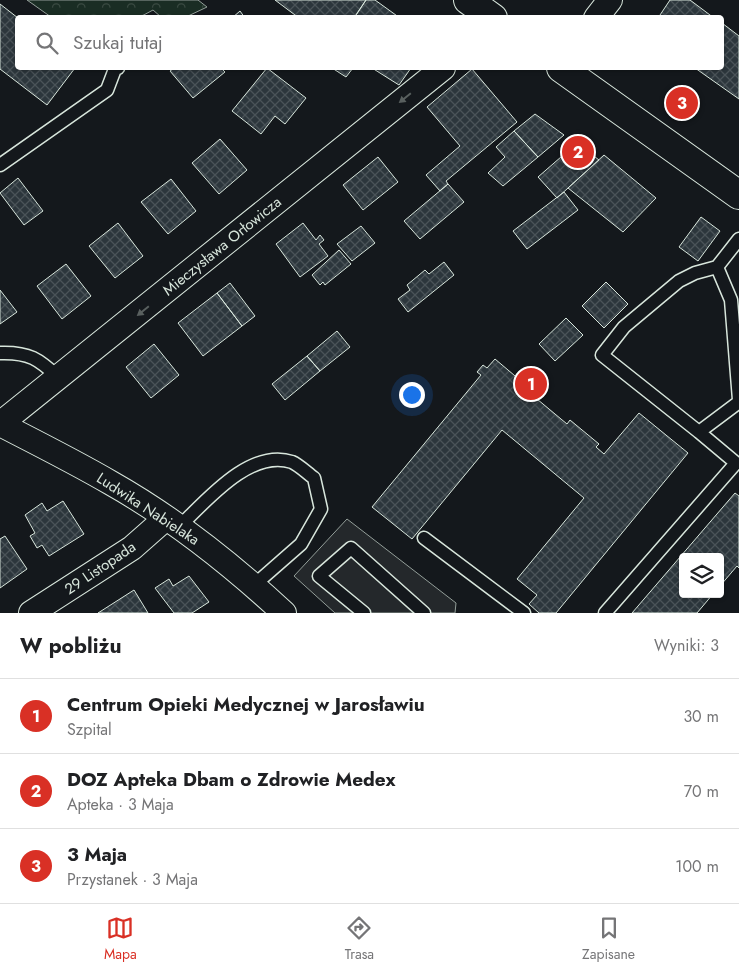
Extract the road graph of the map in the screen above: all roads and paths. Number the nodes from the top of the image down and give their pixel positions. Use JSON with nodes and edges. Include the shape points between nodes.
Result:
{"nodes":[{"id":1,"x":468,"y":0,"type":"edge"},
{"id":2,"x":610,"y":0,"type":"edge"},
{"id":3,"x":489,"y":15,"type":"edge"},
{"id":4,"x":598,"y":15,"type":"edge"},
{"id":5,"x":115,"y":70,"type":"edge"},
{"id":6,"x":441,"y":70,"type":"edge"},
{"id":7,"x":564,"y":70,"type":"edge"},
{"id":8,"x":0,"y":165,"type":"edge"},
{"id":9,"x":739,"y":195,"type":"edge"},
{"id":10,"x":739,"y":239,"type":"edge"},
{"id":11,"x":717,"y":267,"type":"junction"},
{"id":12,"x":735,"y":304,"type":"edge"},
{"id":13,"x":0,"y":353,"type":"edge"},
{"id":14,"x":59,"y":378,"type":"junction"},
{"id":15,"x":739,"y":401,"type":"edge"},
{"id":16,"x":0,"y":424,"type":"edge"},
{"id":17,"x":699,"y":432,"type":"junction"},
{"id":18,"x":737,"y":461,"type":"edge"},
{"id":19,"x":172,"y":522,"type":"junction"},
{"id":20,"x":424,"y":538,"type":"dead end"},
{"id":21,"x":253,"y":586,"type":"junction"},
{"id":22,"x":31,"y":613,"type":"edge"},
{"id":23,"x":284,"y":613,"type":"edge"},
{"id":24,"x":364,"y":613,"type":"edge"},
{"id":25,"x":424,"y":613,"type":"edge"},
{"id":26,"x":524,"y":613,"type":"edge"},
{"id":27,"x":605,"y":613,"type":"edge"}],
"edges":[{"from":1,"to":3,"type":"street"},
{"from":2,"to":4,"type":"street"},
{"from":5,"to":8,"type":"lane","via":[[107,90]]},
{"from":6,"to":14,"type":"street","name":"Mieczysława Orłowicza","one_way":true},
{"from":7,"to":9,"type":"street"},
{"from":10,"to":11,"type":"lane"},
{"from":11,"to":12,"type":"lane"},
{"from":11,"to":17,"type":"lane","via":[[679,282],[624,327],[602,355]]},
{"from":12,"to":15,"type":"lane"},
{"from":13,"to":14,"type":"lane","via":[[16,352],[35,357]]},
{"from":14,"to":16,"type":"street","name":"Mieczysława Orłowicza"},
{"from":15,"to":17,"type":"lane"},
{"from":16,"to":19,"type":"street","name":"Ludwika Nabielaka","via":[[112,483]]},
{"from":17,"to":18,"type":"lane"},
{"from":18,"to":27,"type":"lane"},
{"from":19,"to":21,"type":"street","name":"Ludwika Nabielaka"},
{"from":19,"to":21,"type":"lane","via":[[234,476],[266,459],[292,462],[314,478],[321,509],[301,544]]},
{"from":19,"to":22,"type":"street","name":"29 Listopada"},
{"from":20,"to":26,"type":"lane"},
{"from":21,"to":23,"type":"street","name":"Ludwika Nabielaka"},
{"from":24,"to":25,"type":"lane","via":[[319,576],[351,548]]}]}
